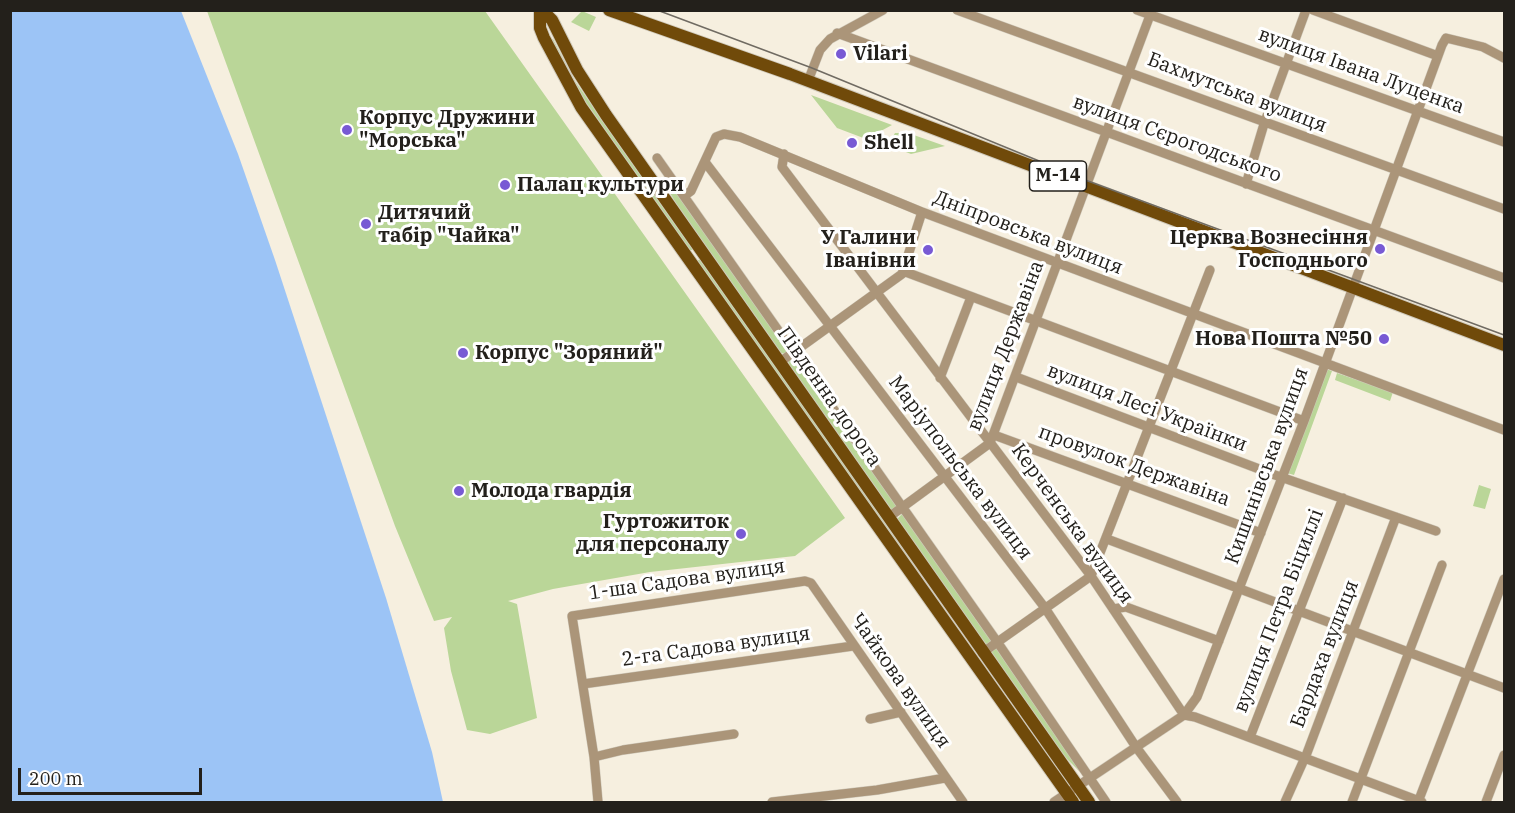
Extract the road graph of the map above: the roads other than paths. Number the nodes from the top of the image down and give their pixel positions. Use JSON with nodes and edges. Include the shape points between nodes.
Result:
{"nodes":[{"id":1,"x":541,"y":10,"type":"edge"},
{"id":2,"x":609,"y":10,"type":"edge"},
{"id":3,"x":883,"y":10,"type":"edge"},
{"id":4,"x":957,"y":10,"type":"edge"},
{"id":5,"x":1137,"y":10,"type":"edge"},
{"id":6,"x":1306,"y":10,"type":"edge"},
{"id":7,"x":1313,"y":10,"type":"edge"},
{"id":8,"x":1151,"y":13,"type":"edge"},
{"id":9,"x":837,"y":33,"type":"junction"},
{"id":10,"x":1438,"y":56,"type":"junction"},
{"id":11,"x":1504,"y":58,"type":"edge"},
{"id":12,"x":1286,"y":63,"type":"junction"},
{"id":13,"x":1129,"y":72,"type":"junction"},
{"id":14,"x":808,"y":81,"type":"junction"},
{"id":15,"x":1419,"y":111,"type":"junction"},
{"id":16,"x":1264,"y":124,"type":"junction"},
{"id":17,"x":1106,"y":132,"type":"junction"},
{"id":18,"x":1504,"y":142,"type":"edge"},
{"id":19,"x":784,"y":154,"type":"junction"},
{"id":20,"x":657,"y":158,"type":"dead end"},
{"id":21,"x":705,"y":162,"type":"junction"},
{"id":22,"x":1397,"y":171,"type":"junction"},
{"id":23,"x":1246,"y":184,"type":"junction"},
{"id":24,"x":1085,"y":187,"type":"junction"},
{"id":25,"x":684,"y":196,"type":"junction"},
{"id":26,"x":1504,"y":209,"type":"edge"},
{"id":27,"x":922,"y":212,"type":"junction"},
{"id":28,"x":1374,"y":231,"type":"junction"},
{"id":29,"x":701,"y":248,"type":"junction"},
{"id":30,"x":687,"y":257,"type":"junction"},
{"id":31,"x":1057,"y":263,"type":"junction"},
{"id":32,"x":1210,"y":270,"type":"dead end"},
{"id":33,"x":903,"y":271,"type":"junction"},
{"id":34,"x":1504,"y":278,"type":"edge"},
{"id":35,"x":1351,"y":288,"type":"junction"},
{"id":36,"x":876,"y":295,"type":"junction"},
{"id":37,"x":971,"y":297,"type":"junction"},
{"id":38,"x":1191,"y":314,"type":"junction"},
{"id":39,"x":1036,"y":321,"type":"junction"},
{"id":40,"x":831,"y":327,"type":"junction"},
{"id":41,"x":1504,"y":345,"type":"edge"},
{"id":42,"x":795,"y":351,"type":"junction"},
{"id":43,"x":780,"y":362,"type":"junction"},
{"id":44,"x":1324,"y":364,"type":"junction"},
{"id":45,"x":1170,"y":372,"type":"junction"},
{"id":46,"x":1016,"y":377,"type":"junction"},
{"id":47,"x":940,"y":378,"type":"junction"},
{"id":48,"x":1304,"y":421,"type":"junction"},
{"id":49,"x":1148,"y":427,"type":"junction"},
{"id":50,"x":1504,"y":430,"type":"edge"},
{"id":51,"x":992,"y":439,"type":"junction"},
{"id":52,"x":1283,"y":476,"type":"junction"},
{"id":53,"x":945,"y":477,"type":"junction"},
{"id":54,"x":1128,"y":483,"type":"junction"},
{"id":55,"x":1343,"y":498,"type":"junction"},
{"id":56,"x":902,"y":508,"type":"junction"},
{"id":57,"x":889,"y":517,"type":"junction"},
{"id":58,"x":1396,"y":517,"type":"junction"},
{"id":59,"x":1436,"y":531,"type":"dead end"},
{"id":60,"x":1261,"y":533,"type":"junction"},
{"id":61,"x":1107,"y":539,"type":"junction"},
{"id":62,"x":1442,"y":565,"type":"dead end"},
{"id":63,"x":1091,"y":576,"type":"junction"},
{"id":64,"x":1504,"y":579,"type":"edge"},
{"id":65,"x":808,"y":582,"type":"joint"},
{"id":66,"x":1240,"y":589,"type":"junction"},
{"id":67,"x":1045,"y":608,"type":"junction"},
{"id":68,"x":1113,"y":609,"type":"junction"},
{"id":69,"x":1299,"y":612,"type":"junction"},
{"id":70,"x":1353,"y":632,"type":"junction"},
{"id":71,"x":1219,"y":641,"type":"junction"},
{"id":72,"x":998,"y":643,"type":"junction"},
{"id":73,"x":853,"y":646,"type":"junction"},
{"id":74,"x":982,"y":653,"type":"junction"},
{"id":75,"x":1410,"y":653,"type":"junction"},
{"id":76,"x":1467,"y":675,"type":"junction"},
{"id":77,"x":583,"y":684,"type":"junction"},
{"id":78,"x":1504,"y":688,"type":"edge"},
{"id":79,"x":901,"y":712,"type":"junction"},
{"id":80,"x":1184,"y":715,"type":"junction"},
{"id":81,"x":870,"y":719,"type":"dead end"},
{"id":82,"x":734,"y":734,"type":"dead end"},
{"id":83,"x":1250,"y":737,"type":"junction"},
{"id":84,"x":1136,"y":747,"type":"junction"},
{"id":85,"x":1504,"y":755,"type":"edge"},
{"id":86,"x":594,"y":757,"type":"junction"},
{"id":87,"x":1304,"y":758,"type":"junction"},
{"id":88,"x":945,"y":778,"type":"junction"},
{"id":89,"x":1090,"y":778,"type":"junction"},
{"id":90,"x":1360,"y":779,"type":"junction"},
{"id":91,"x":1077,"y":786,"type":"junction"},
{"id":92,"x":1069,"y":798,"type":"edge"},
{"id":93,"x":597,"y":802,"type":"edge"},
{"id":94,"x":772,"y":802,"type":"edge"},
{"id":95,"x":963,"y":802,"type":"edge"},
{"id":96,"x":1054,"y":802,"type":"edge"},
{"id":97,"x":1089,"y":802,"type":"edge"},
{"id":98,"x":1106,"y":802,"type":"edge"},
{"id":99,"x":1177,"y":802,"type":"edge"},
{"id":100,"x":1285,"y":802,"type":"edge"},
{"id":101,"x":1352,"y":802,"type":"edge"},
{"id":102,"x":1419,"y":802,"type":"edge"},
{"id":103,"x":1486,"y":802,"type":"edge"}],
"edges":[{"from":1,"to":29,"type":"main road","name":"Південна дорога","via":[[552,20],[606,115]]},
{"from":1,"to":30,"type":"main road","name":"Південна дорога","via":[[544,38],[581,107]]},
{"from":2,"to":14,"type":"main road","number":"М-14"},
{"from":3,"to":9,"type":"street","via":[[848,31]]},
{"from":4,"to":13,"type":"street","name":"Бахмутська вулиця"},
{"from":5,"to":8,"type":"street","name":"вулиця Івана Луценка"},
{"from":6,"to":12,"type":"street"},
{"from":7,"to":10,"type":"street"},
{"from":8,"to":12,"type":"street","name":"вулиця Івана Луценка"},
{"from":8,"to":13,"type":"street","name":"вулиця Державіна"},
{"from":9,"to":14,"type":"street","via":[[820,50]]},
{"from":9,"to":17,"type":"street","name":"вулиця Сєрогодського"},
{"from":10,"to":11,"type":"street","name":"Кишинівська вулиця","via":[[1446,38],[1483,47]]},
{"from":10,"to":15,"type":"street","name":"Кишинівська вулиця"},
{"from":12,"to":15,"type":"street","name":"вулиця Івана Луценка"},
{"from":12,"to":16,"type":"street"},
{"from":13,"to":16,"type":"street","name":"Бахмутська вулиця"},
{"from":13,"to":17,"type":"street","name":"вулиця Державіна"},
{"from":14,"to":24,"type":"main road","number":"М-14"},
{"from":15,"to":18,"type":"street","name":"вулиця Івана Луценка"},
{"from":15,"to":22,"type":"street","name":"Кишинівська вулиця"},
{"from":16,"to":22,"type":"street","name":"Бахмутська вулиця"},
{"from":16,"to":23,"type":"street"},
{"from":17,"to":23,"type":"street","name":"вулиця Сєрогодського"},
{"from":17,"to":24,"type":"street","name":"вулиця Державіна"},
{"from":19,"to":21,"type":"street","name":"Дніпровська вулиця","via":[[740,137],[721,135],[714,140]]},
{"from":19,"to":27,"type":"street","name":"Дніпровська вулиця"},
{"from":19,"to":36,"type":"street","name":"Керченська вулиця","via":[[782,167]]},
{"from":20,"to":25,"type":"street"},
{"from":21,"to":25,"type":"street","via":[[691,191]]},
{"from":21,"to":40,"type":"street","name":"Маріупольська вулиця"},
{"from":22,"to":26,"type":"street","name":"Бахмутська вулиця"},
{"from":22,"to":28,"type":"street","name":"Кишинівська вулиця"},
{"from":23,"to":28,"type":"street","name":"вулиця Сєрогодського"},
{"from":24,"to":31,"type":"street","name":"вулиця Державіна"},
{"from":24,"to":35,"type":"main road","number":"М-14"},
{"from":25,"to":42,"type":"street"},
{"from":27,"to":31,"type":"street","name":"Дніпровська вулиця"},
{"from":27,"to":33,"type":"street"},
{"from":28,"to":34,"type":"street","name":"вулиця Сєрогодського"},
{"from":28,"to":35,"type":"street","name":"Кишинівська вулиця"},
{"from":29,"to":30,"type":"main road"},
{"from":29,"to":43,"type":"main road","name":"Південна дорога"},
{"from":30,"to":92,"type":"main road","name":"Південна дорога"},
{"from":31,"to":38,"type":"street","name":"Дніпровська вулиця"},
{"from":31,"to":39,"type":"street","name":"вулиця Державіна"},
{"from":32,"to":38,"type":"street"},
{"from":33,"to":36,"type":"street"},
{"from":33,"to":37,"type":"street"},
{"from":35,"to":41,"type":"main road","number":"М-14"},
{"from":35,"to":44,"type":"street","name":"Кишинівська вулиця"},
{"from":36,"to":40,"type":"street"},
{"from":36,"to":47,"type":"street","name":"Керченська вулиця"},
{"from":37,"to":39,"type":"street"},
{"from":37,"to":47,"type":"street"},
{"from":38,"to":44,"type":"street","name":"Дніпровська вулиця"},
{"from":38,"to":45,"type":"street"},
{"from":39,"to":45,"type":"street"},
{"from":39,"to":46,"type":"street","name":"вулиця Державіна"},
{"from":40,"to":42,"type":"street"},
{"from":40,"to":53,"type":"street","name":"Маріупольська вулиця"},
{"from":42,"to":43,"type":"street"},
{"from":42,"to":56,"type":"street"},
{"from":43,"to":57,"type":"main road","name":"Південна дорога"},
{"from":44,"to":48,"type":"street","name":"Кишинівська вулиця"},
{"from":44,"to":50,"type":"street","name":"Дніпровська вулиця"},
{"from":45,"to":48,"type":"street"},
{"from":45,"to":49,"type":"street"},
{"from":46,"to":49,"type":"street","name":"вулиця Лесі Українки"},
{"from":46,"to":51,"type":"street","name":"вулиця Державіна"},
{"from":47,"to":51,"type":"street","name":"Керченська вулиця"},
{"from":48,"to":52,"type":"street","name":"Кишинівська вулиця"},
{"from":49,"to":52,"type":"street","name":"вулиця Лесі Українки"},
{"from":49,"to":54,"type":"street"},
{"from":51,"to":53,"type":"street","name":"вулиця Державіна"},
{"from":51,"to":54,"type":"street","name":"провулок Державіна"},
{"from":51,"to":63,"type":"street","name":"Керченська вулиця"},
{"from":52,"to":55,"type":"street","name":"вулиця Лесі Українки"},
{"from":52,"to":60,"type":"street","name":"Кишинівська вулиця"},
{"from":53,"to":56,"type":"street","name":"вулиця Державіна"},
{"from":53,"to":67,"type":"street","name":"Маріупольська вулиця"},
{"from":54,"to":60,"type":"street","name":"провулок Державіна"},
{"from":54,"to":61,"type":"street"},
{"from":55,"to":58,"type":"street","name":"вулиця Лесі Українки"},
{"from":55,"to":69,"type":"street","name":"вулиця Петра Біциллі"},
{"from":56,"to":57,"type":"street","name":"вулиця Державіна"},
{"from":56,"to":72,"type":"street"},
{"from":57,"to":74,"type":"main road","name":"Південна дорога"},
{"from":58,"to":59,"type":"street","name":"вулиця Лесі Українки"},
{"from":58,"to":70,"type":"street","name":"Бардаха вулиця"},
{"from":60,"to":66,"type":"street","name":"Кишинівська вулиця"},
{"from":61,"to":63,"type":"street"},
{"from":61,"to":66,"type":"street"},
{"from":62,"to":75,"type":"street"},
{"from":63,"to":67,"type":"street"},
{"from":63,"to":68,"type":"street","name":"Керченська вулиця"},
{"from":64,"to":76,"type":"street"},
{"from":65,"to":73,"type":"street","name":"Чайкова вулиця"},
{"from":65,"to":77,"type":"street","name":"1-ша Садова вулиця","via":[[572,616]]},
{"from":66,"to":69,"type":"street"},
{"from":66,"to":71,"type":"street","name":"Кишинівська вулиця"},
{"from":67,"to":72,"type":"street"},
{"from":67,"to":84,"type":"street","name":"Маріупольська вулиця"},
{"from":68,"to":71,"type":"street","via":[[1126,607]]},
{"from":68,"to":80,"type":"street","name":"Керченська вулиця"},
{"from":69,"to":70,"type":"street"},
{"from":69,"to":83,"type":"street","name":"вулиця Петра Біциллі"},
{"from":70,"to":75,"type":"street"},
{"from":70,"to":87,"type":"street","name":"Бардаха вулиця"},
{"from":71,"to":80,"type":"street","name":"Кишинівська вулиця","via":[[1197,698]]},
{"from":72,"to":74,"type":"street"},
{"from":72,"to":89,"type":"street"},
{"from":73,"to":77,"type":"street","name":"2-га Садова вулиця"},
{"from":73,"to":79,"type":"street","name":"Чайкова вулиця"},
{"from":74,"to":91,"type":"main road","name":"Південна дорога"},
{"from":75,"to":76,"type":"street"},
{"from":75,"to":90,"type":"street"},
{"from":76,"to":78,"type":"street"},
{"from":76,"to":102,"type":"street"},
{"from":77,"to":86,"type":"street"},
{"from":79,"to":81,"type":"street"},
{"from":79,"to":88,"type":"street","name":"Чайкова вулиця"},
{"from":80,"to":83,"type":"street"},
{"from":80,"to":84,"type":"street","name":"Кишинівська вулиця"},
{"from":82,"to":86,"type":"street"},
{"from":83,"to":87,"type":"street"},
{"from":84,"to":89,"type":"street","name":"Кишинівська вулиця"},
{"from":84,"to":99,"type":"street","name":"Маріупольська вулиця"},
{"from":85,"to":103,"type":"street"},
{"from":86,"to":93,"type":"street"},
{"from":87,"to":90,"type":"street"},
{"from":87,"to":100,"type":"street","name":"Бардаха вулиця"},
{"from":88,"to":94,"type":"street"},
{"from":88,"to":95,"type":"street","name":"Чайкова вулиця"},
{"from":89,"to":91,"type":"street","name":"Кишинівська вулиця"},
{"from":89,"to":98,"type":"street"},
{"from":90,"to":101,"type":"street"},
{"from":90,"to":102,"type":"street"},
{"from":91,"to":92,"type":"street","name":"Кишинівська вулиця"},
{"from":91,"to":97,"type":"main road","name":"Південна дорога"},
{"from":92,"to":96,"type":"street","name":"Кишинівська вулиця"}]}
